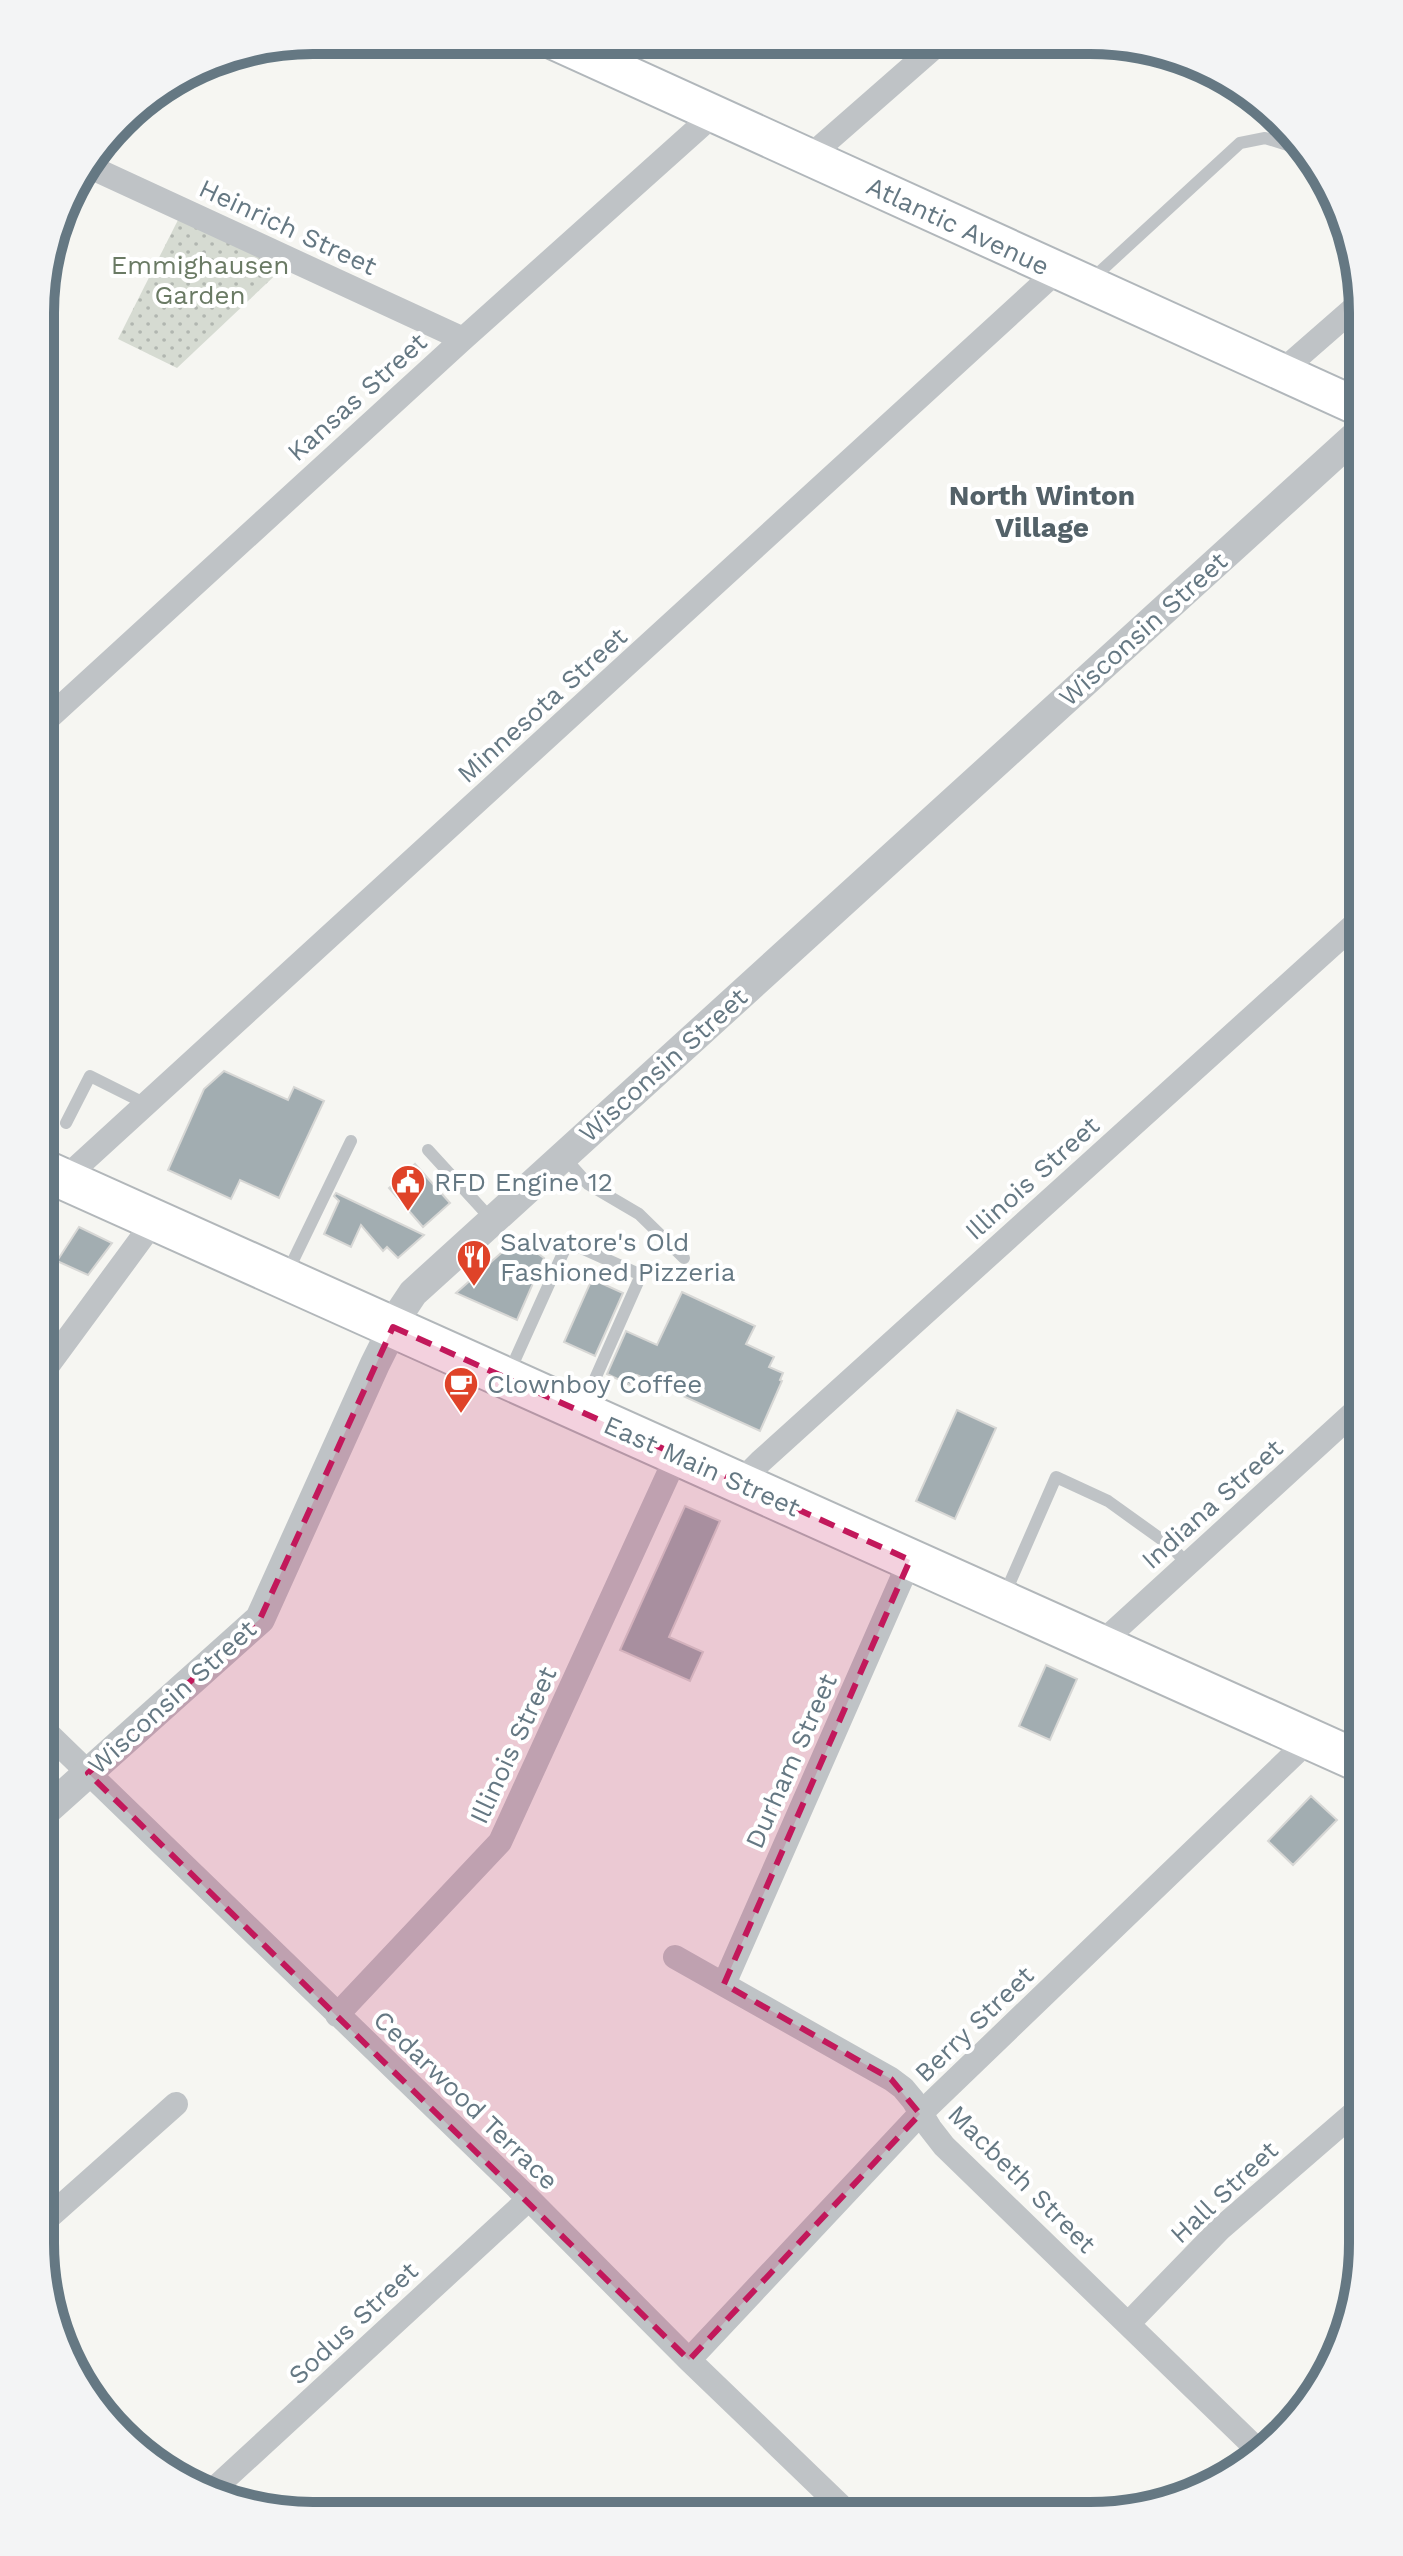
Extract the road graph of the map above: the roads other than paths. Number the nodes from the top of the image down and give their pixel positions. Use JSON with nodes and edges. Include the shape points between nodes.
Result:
{"nodes":[{"id":1,"x":926,"y":54,"type":"edge"},
{"id":2,"x":594,"y":55,"type":"edge"},
{"id":3,"x":713,"y":115,"type":"junction"},
{"id":4,"x":1287,"y":145,"type":"edge"},
{"id":5,"x":809,"y":157,"type":"junction"},
{"id":6,"x":98,"y":170,"type":"edge"},
{"id":7,"x":1072,"y":278,"type":"junction"},
{"id":8,"x":1349,"y":313,"type":"edge"},
{"id":9,"x":463,"y":339,"type":"junction"},
{"id":10,"x":1282,"y":371,"type":"junction"},
{"id":11,"x":1349,"y":402,"type":"edge"},
{"id":12,"x":1349,"y":442,"type":"edge"},
{"id":13,"x":54,"y":713,"type":"edge"},
{"id":14,"x":1349,"y":930,"type":"edge"},
{"id":15,"x":146,"y":1104,"type":"junction"},
{"id":16,"x":66,"y":1123,"type":"dead end"},
{"id":17,"x":351,"y":1141,"type":"dead end"},
{"id":18,"x":428,"y":1150,"type":"dead end"},
{"id":19,"x":563,"y":1156,"type":"junction"},
{"id":20,"x":54,"y":1173,"type":"edge"},
{"id":21,"x":54,"y":1175,"type":"edge"},
{"id":22,"x":155,"y":1220,"type":"junction"},
{"id":23,"x":493,"y":1221,"type":"junction"},
{"id":24,"x":684,"y":1258,"type":"dead end"},
{"id":25,"x":284,"y":1279,"type":"junction"},
{"id":26,"x":393,"y":1327,"type":"junction"},
{"id":27,"x":54,"y":1357,"type":"edge"},
{"id":28,"x":507,"y":1378,"type":"junction"},
{"id":29,"x":581,"y":1412,"type":"junction"},
{"id":30,"x":1348,"y":1417,"type":"edge"},
{"id":31,"x":677,"y":1455,"type":"junction"},
{"id":32,"x":739,"y":1483,"type":"junction"},
{"id":33,"x":910,"y":1560,"type":"junction"},
{"id":34,"x":1187,"y":1564,"type":"junction"},
{"id":35,"x":1001,"y":1601,"type":"junction"},
{"id":36,"x":1099,"y":1645,"type":"junction"},
{"id":37,"x":1310,"y":1739,"type":"junction"},
{"id":38,"x":54,"y":1740,"type":"edge"},
{"id":39,"x":1348,"y":1756,"type":"edge"},
{"id":40,"x":88,"y":1773,"type":"junction"},
{"id":41,"x":54,"y":1803,"type":"edge"},
{"id":42,"x":675,"y":1957,"type":"dead end"},
{"id":43,"x":724,"y":1984,"type":"junction"},
{"id":44,"x":337,"y":2015,"type":"junction"},
{"id":45,"x":176,"y":2104,"type":"dead end"},
{"id":46,"x":920,"y":2114,"type":"junction"},
{"id":47,"x":1348,"y":2118,"type":"edge"},
{"id":48,"x":529,"y":2199,"type":"junction"},
{"id":49,"x":54,"y":2213,"type":"edge"},
{"id":50,"x":1128,"y":2324,"type":"junction"},
{"id":51,"x":689,"y":2360,"type":"junction"},
{"id":52,"x":1252,"y":2444,"type":"edge"},
{"id":53,"x":219,"y":2484,"type":"edge"},
{"id":54,"x":836,"y":2502,"type":"edge"}],
"edges":[{"from":1,"to":5,"type":"street"},
{"from":2,"to":3,"type":"main road","name":"Atlantic Avenue"},
{"from":3,"to":5,"type":"main road","name":"Atlantic Avenue"},
{"from":3,"to":9,"type":"street","name":"Kansas Street"},
{"from":4,"to":7,"type":"lane","via":[[1265,138],[1240,143]]},
{"from":5,"to":7,"type":"main road","name":"Atlantic Avenue"},
{"from":6,"to":9,"type":"street","name":"Heinrich Street"},
{"from":7,"to":10,"type":"main road","name":"Atlantic Avenue"},
{"from":7,"to":15,"type":"street","name":"Minnesota Street"},
{"from":8,"to":10,"type":"street"},
{"from":9,"to":13,"type":"street","name":"Kansas Street"},
{"from":10,"to":11,"type":"main road","name":"Atlantic Avenue"},
{"from":12,"to":19,"type":"street","name":"Wisconsin Street"},
{"from":14,"to":32,"type":"street","name":"Illinois Street"},
{"from":15,"to":16,"type":"lane","via":[[90,1076]]},
{"from":15,"to":20,"type":"street","name":"Minnesota Street"},
{"from":17,"to":25,"type":"lane"},
{"from":18,"to":23,"type":"lane"},
{"from":19,"to":23,"type":"street","name":"Wisconsin Street"},
{"from":19,"to":24,"type":"lane","via":[[588,1184],[639,1214]]},
{"from":21,"to":22,"type":"main road","name":"East Main Street"},
{"from":22,"to":25,"type":"main road","name":"East Main Street"},
{"from":22,"to":27,"type":"street"},
{"from":23,"to":26,"type":"street","name":"Wisconsin Street","via":[[413,1293]]},
{"from":25,"to":26,"type":"main road","name":"East Main Street"},
{"from":26,"to":28,"type":"main road","name":"East Main Street"},
{"from":26,"to":40,"type":"street","name":"Wisconsin Street","via":[[260,1619]]},
{"from":28,"to":29,"type":"main road","name":"East Main Street"},
{"from":28,"to":29,"type":"lane","via":[[568,1242],[641,1275]]},
{"from":29,"to":31,"type":"main road","name":"East Main Street"},
{"from":30,"to":34,"type":"street","name":"Indiana Street"},
{"from":31,"to":32,"type":"main road","name":"East Main Street"},
{"from":31,"to":44,"type":"street","name":"Illinois Street","via":[[500,1842]]},
{"from":32,"to":33,"type":"main road","name":"East Main Street"},
{"from":33,"to":35,"type":"main road","name":"East Main Street"},
{"from":33,"to":43,"type":"street","name":"Durham Street"},
{"from":34,"to":35,"type":"lane","via":[[1108,1501],[1056,1477]]},
{"from":34,"to":36,"type":"street","name":"Indiana Street"},
{"from":35,"to":36,"type":"main road","name":"East Main Street"},
{"from":36,"to":37,"type":"main road","name":"East Main Street"},
{"from":37,"to":39,"type":"main road","name":"East Main Street"},
{"from":37,"to":46,"type":"street","name":"Berry Street"},
{"from":38,"to":40,"type":"street","name":"Cedarwood Terrace"},
{"from":40,"to":41,"type":"street","name":"Wisconsin Street"},
{"from":40,"to":44,"type":"street","name":"Cedarwood Terrace"},
{"from":42,"to":43,"type":"street","name":"Macbeth Street"},
{"from":43,"to":46,"type":"street","name":"Macbeth Street","via":[[891,2079]]},
{"from":44,"to":48,"type":"street","name":"Cedarwood Terrace"},
{"from":45,"to":49,"type":"street"},
{"from":46,"to":50,"type":"street","name":"Macbeth Street","via":[[944,2146]]},
{"from":46,"to":51,"type":"street","name":"Berry Street"},
{"from":47,"to":50,"type":"street","name":"Hall Street","via":[[1220,2229]]},
{"from":48,"to":51,"type":"street","name":"Cedarwood Terrace"},
{"from":48,"to":53,"type":"street","name":"Sodus Street"},
{"from":50,"to":52,"type":"street","name":"Macbeth Street"},
{"from":51,"to":54,"type":"street","name":"Cedarwood Terrace"}]}
